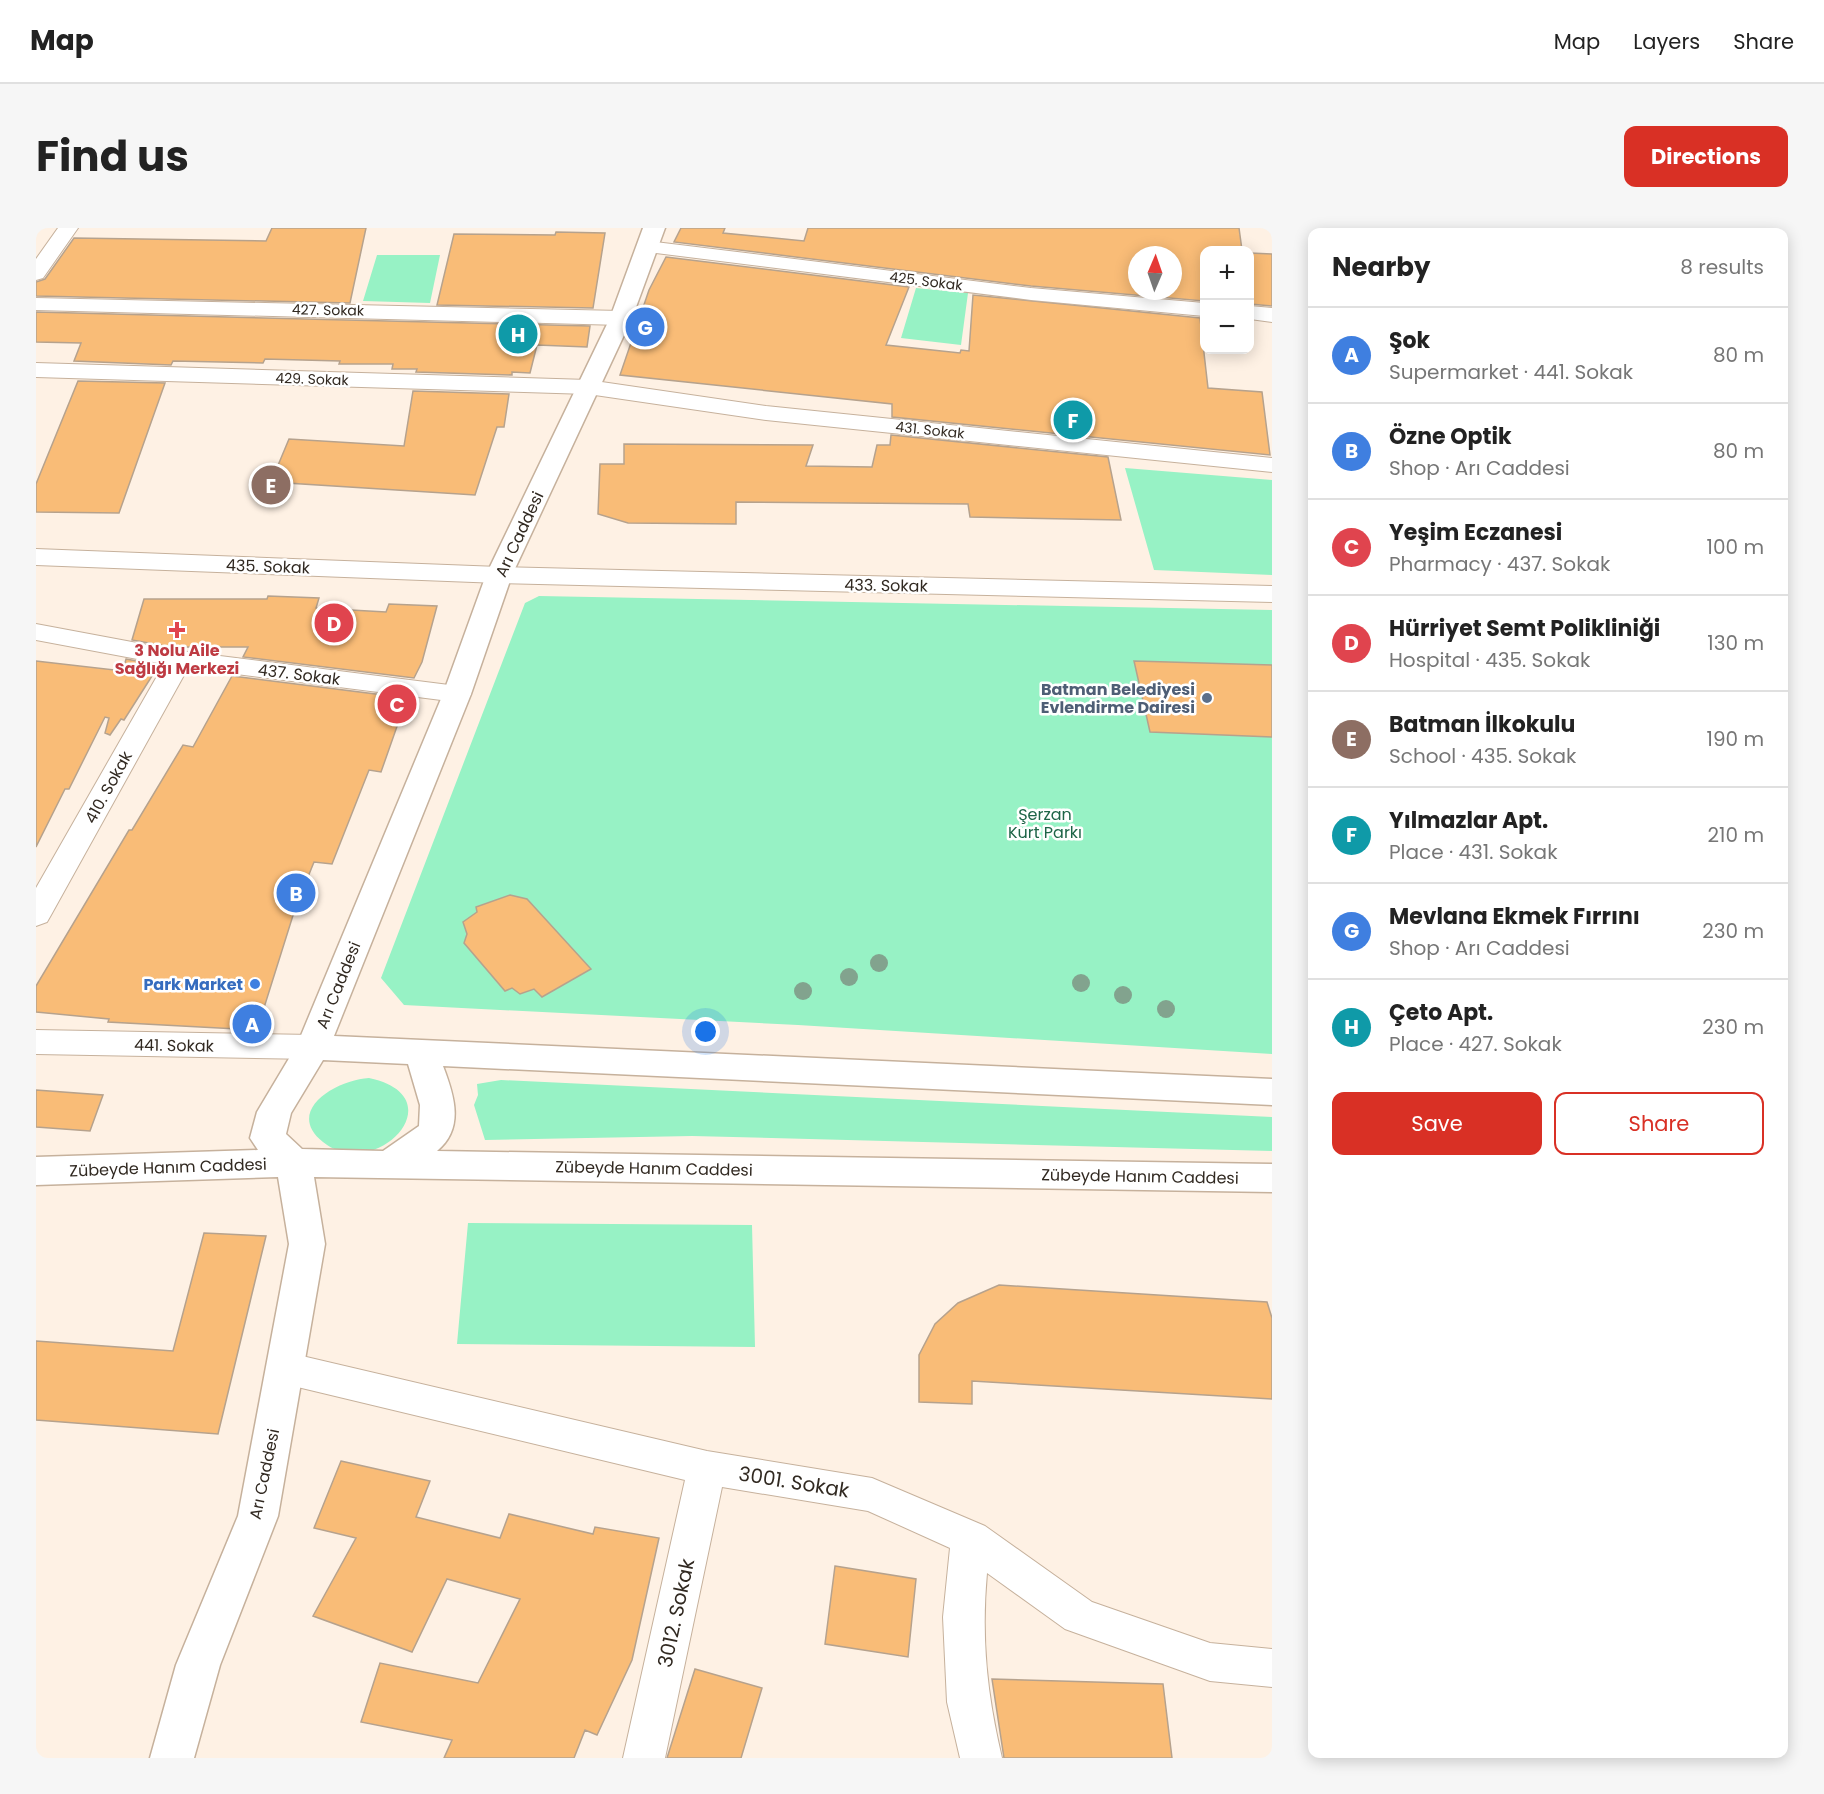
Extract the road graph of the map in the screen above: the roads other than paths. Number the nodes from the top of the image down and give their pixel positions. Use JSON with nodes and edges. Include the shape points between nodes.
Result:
{"nodes":[{"id":1,"x":68,"y":228,"type":"edge"},
{"id":2,"x":651,"y":233,"type":"edge"},
{"id":3,"x":36,"y":274,"type":"edge"},
{"id":4,"x":36,"y":304,"type":"edge"},
{"id":5,"x":1200,"y":310,"type":"edge"},
{"id":6,"x":1254,"y":313,"type":"edge"},
{"id":7,"x":1272,"y":315,"type":"edge"},
{"id":8,"x":621,"y":318,"type":"junction"},
{"id":9,"x":39,"y":377,"type":"edge"},
{"id":10,"x":588,"y":387,"type":"junction"},
{"id":11,"x":1272,"y":465,"type":"edge"},
{"id":12,"x":36,"y":557,"type":"edge"},
{"id":13,"x":499,"y":575,"type":"junction"},
{"id":14,"x":1272,"y":594,"type":"edge"},
{"id":15,"x":36,"y":632,"type":"edge"},
{"id":16,"x":180,"y":659,"type":"junction"},
{"id":17,"x":457,"y":694,"type":"junction"},
{"id":18,"x":36,"y":915,"type":"edge"},
{"id":19,"x":36,"y":1042,"type":"edge"},
{"id":20,"x":313,"y":1047,"type":"junction"},
{"id":21,"x":421,"y":1053,"type":"junction"},
{"id":22,"x":1272,"y":1092,"type":"edge"},
{"id":23,"x":294,"y":1163,"type":"junction"},
{"id":24,"x":390,"y":1164,"type":"junction"},
{"id":25,"x":36,"y":1171,"type":"edge"},
{"id":26,"x":1272,"y":1178,"type":"edge"},
{"id":27,"x":285,"y":1368,"type":"junction"},
{"id":28,"x":707,"y":1468,"type":"junction"},
{"id":29,"x":971,"y":1539,"type":"junction"},
{"id":30,"x":1272,"y":1668,"type":"edge"},
{"id":31,"x":172,"y":1758,"type":"edge"},
{"id":32,"x":644,"y":1758,"type":"edge"},
{"id":33,"x":981,"y":1758,"type":"edge"}],
"edges":[{"from":1,"to":3,"type":"street"},
{"from":2,"to":5,"type":"street","name":"425. Sokak","via":[[1031,294]]},
{"from":2,"to":8,"type":"street","name":"Arı Caddesi"},
{"from":4,"to":8,"type":"street","name":"427. Sokak"},
{"from":6,"to":7,"type":"street"},
{"from":8,"to":10,"type":"street","name":"Arı Caddesi"},
{"from":9,"to":10,"type":"street","name":"429. Sokak"},
{"from":10,"to":11,"type":"street","name":"431. Sokak","via":[[766,413]]},
{"from":10,"to":13,"type":"street","name":"Arı Caddesi"},
{"from":12,"to":13,"type":"street","name":"435. Sokak"},
{"from":13,"to":14,"type":"street","name":"433. Sokak"},
{"from":13,"to":17,"type":"street","name":"Arı Caddesi"},
{"from":15,"to":16,"type":"street","name":"437. Sokak"},
{"from":16,"to":17,"type":"street","name":"437. Sokak"},
{"from":16,"to":18,"type":"street","name":"410. Sokak"},
{"from":17,"to":20,"type":"street","name":"Arı Caddesi"},
{"from":19,"to":20,"type":"street","name":"441. Sokak"},
{"from":20,"to":21,"type":"street"},
{"from":20,"to":23,"type":"street","name":"Arı Caddesi","via":[[274,1112],[268,1138]]},
{"from":21,"to":22,"type":"street"},
{"from":21,"to":24,"type":"street","via":[[435,1089],[438,1119],[433,1134]]},
{"from":23,"to":24,"type":"street","name":"Zübeyde Hanım Caddesi"},
{"from":23,"to":25,"type":"street","name":"Zübeyde Hanım Caddesi"},
{"from":23,"to":27,"type":"street","name":"Arı Caddesi","via":[[307,1244]]},
{"from":24,"to":26,"type":"street","name":"Zübeyde Hanım Caddesi"},
{"from":27,"to":28,"type":"street","name":"3001. Sokak"},
{"from":27,"to":31,"type":"street","name":"Arı Caddesi","via":[[258,1516],[198,1665]]},
{"from":28,"to":29,"type":"street","name":"3001. Sokak","via":[[872,1495]]},
{"from":28,"to":32,"type":"street","name":"3012. Sokak"},
{"from":29,"to":30,"type":"street","name":"3001. Sokak","via":[[1078,1616],[1210,1662]]},
{"from":29,"to":33,"type":"street","via":[[963,1617],[968,1702]]}]}
